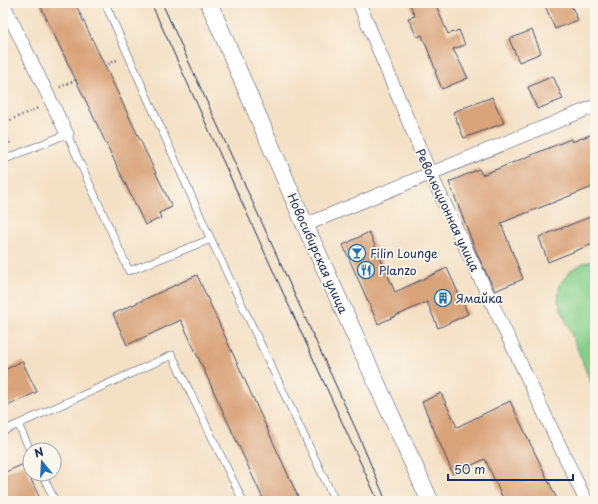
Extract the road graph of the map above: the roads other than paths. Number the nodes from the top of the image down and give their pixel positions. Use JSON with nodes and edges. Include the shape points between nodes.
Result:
{"nodes":[{"id":1,"x":3,"y":3,"type":"edge"},
{"id":2,"x":105,"y":3,"type":"edge"},
{"id":3,"x":209,"y":3,"type":"edge"},
{"id":4,"x":359,"y":3,"type":"edge"},
{"id":5,"x":595,"y":106,"type":"edge"},
{"id":6,"x":67,"y":134,"type":"junction"},
{"id":7,"x":3,"y":160,"type":"edge"},
{"id":8,"x":430,"y":173,"type":"junction"},
{"id":9,"x":305,"y":225,"type":"junction"},
{"id":10,"x":211,"y":239,"type":"junction"},
{"id":11,"x":18,"y":424,"type":"junction"},
{"id":12,"x":3,"y":431,"type":"edge"},
{"id":13,"x":26,"y":442,"type":"edge"},
{"id":14,"x":46,"y":482,"type":"edge"},
{"id":15,"x":55,"y":501,"type":"edge"},
{"id":16,"x":242,"y":501,"type":"edge"},
{"id":17,"x":335,"y":501,"type":"edge"},
{"id":18,"x":430,"y":501,"type":"edge"},
{"id":19,"x":586,"y":501,"type":"edge"}],
"edges":[{"from":1,"to":6,"type":"street"},
{"from":2,"to":10,"type":"lane"},
{"from":3,"to":9,"type":"street","name":"Новосибирская улица"},
{"from":4,"to":8,"type":"street","name":"Революционная улица"},
{"from":5,"to":8,"type":"street"},
{"from":6,"to":7,"type":"lane"},
{"from":6,"to":10,"type":"lane","via":[[129,271]]},
{"from":8,"to":9,"type":"street"},
{"from":8,"to":19,"type":"street","name":"Революционная улица"},
{"from":9,"to":18,"type":"street","name":"Новосибирская улица"},
{"from":10,"to":17,"type":"lane"},
{"from":11,"to":12,"type":"lane"},
{"from":11,"to":13,"type":"lane"},
{"from":11,"to":16,"type":"lane","via":[[172,355]]},
{"from":14,"to":15,"type":"lane"}]}
